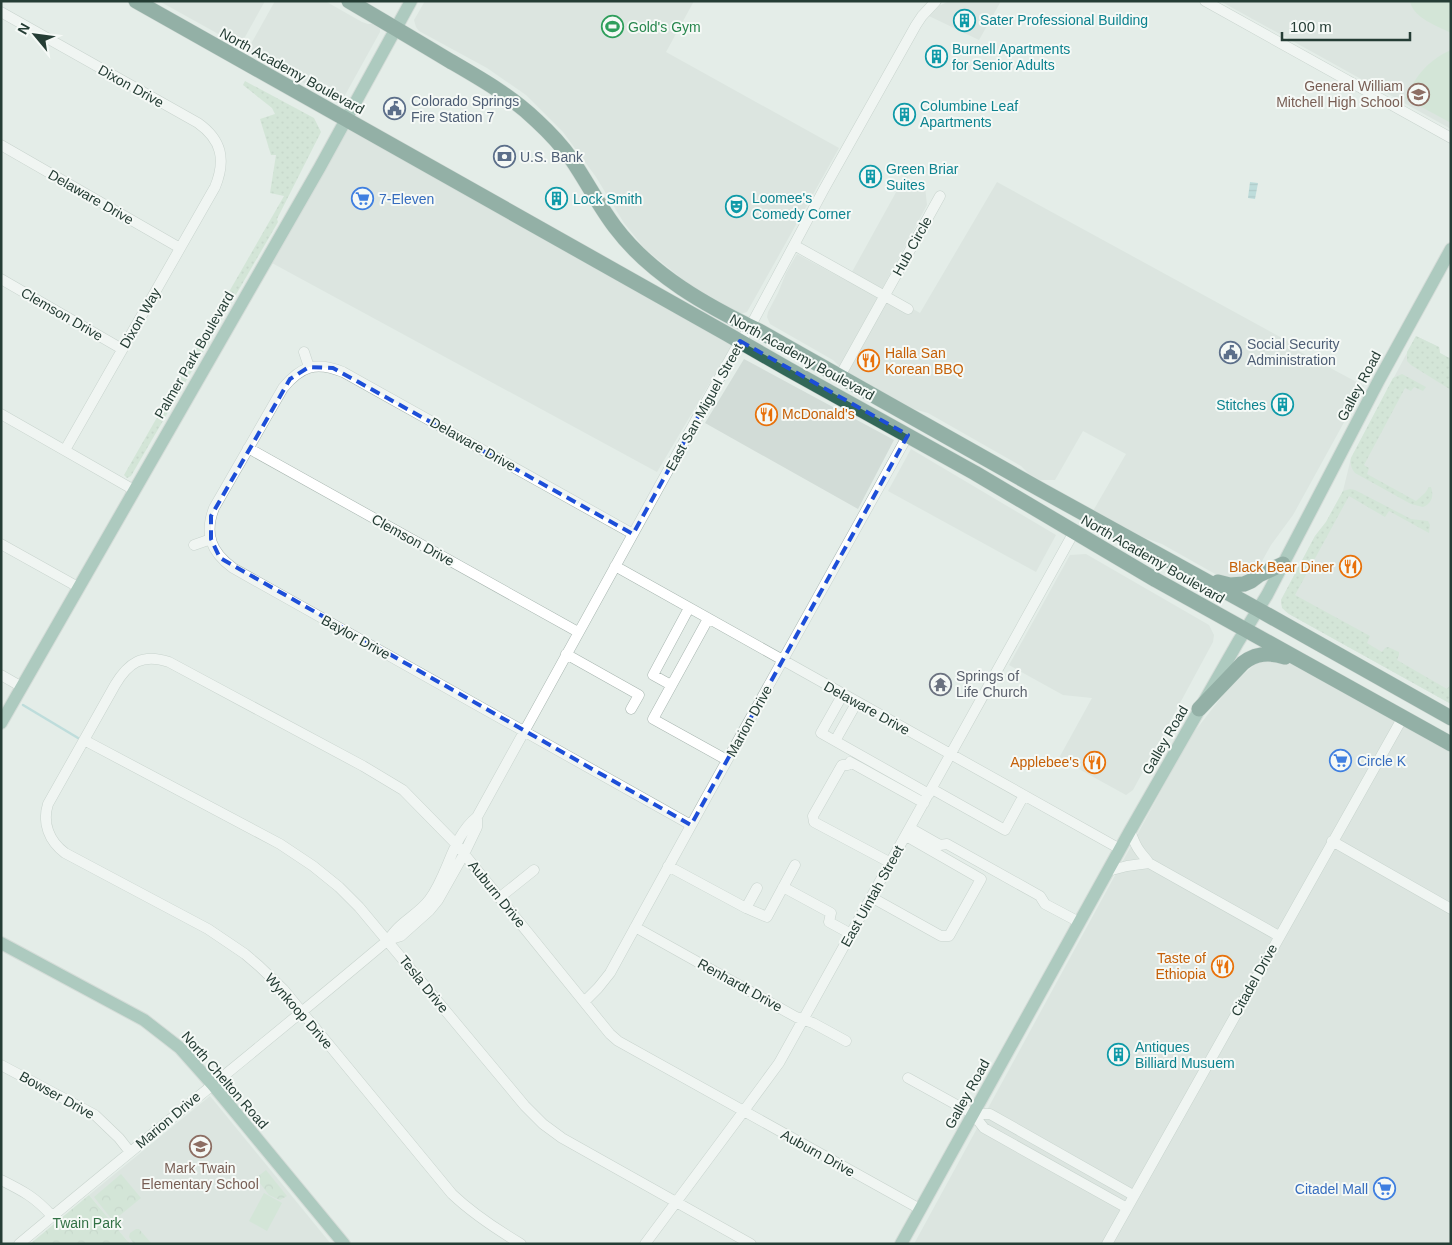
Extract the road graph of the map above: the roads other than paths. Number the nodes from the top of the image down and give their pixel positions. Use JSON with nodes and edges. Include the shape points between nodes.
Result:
{"nodes":[{"id":1,"x":136,"y":1,"type":"edge"},
{"id":2,"x":349,"y":1,"type":"edge"},
{"id":3,"x":411,"y":1,"type":"edge"},
{"id":4,"x":936,"y":1,"type":"edge"},
{"id":5,"x":1205,"y":1,"type":"edge"},
{"id":6,"x":1,"y":12,"type":"edge"},
{"id":7,"x":395,"y":28,"type":"junction"},
{"id":8,"x":346,"y":120,"type":"junction"},
{"id":9,"x":1451,"y":138,"type":"edge"},
{"id":10,"x":1,"y":145,"type":"edge"},
{"id":11,"x":214,"y":187,"type":"joint"},
{"id":12,"x":940,"y":196,"type":"dead end"},
{"id":13,"x":794,"y":245,"type":"junction"},
{"id":14,"x":180,"y":248,"type":"junction"},
{"id":15,"x":1451,"y":249,"type":"edge"},
{"id":16,"x":1,"y":280,"type":"edge"},
{"id":17,"x":884,"y":297,"type":"junction"},
{"id":18,"x":908,"y":310,"type":"dead end"},
{"id":19,"x":750,"y":327,"type":"junction"},
{"id":20,"x":740,"y":341,"type":"junction"},
{"id":21,"x":122,"y":349,"type":"junction"},
{"id":22,"x":304,"y":352,"type":"dead end"},
{"id":23,"x":309,"y":367,"type":"junction"},
{"id":24,"x":840,"y":376,"type":"junction"},
{"id":25,"x":1,"y":414,"type":"edge"},
{"id":26,"x":908,"y":435,"type":"junction"},
{"id":27,"x":248,"y":448,"type":"junction"},
{"id":28,"x":65,"y":450,"type":"junction"},
{"id":29,"x":134,"y":490,"type":"junction"},
{"id":30,"x":1074,"y":532,"type":"junction"},
{"id":31,"x":633,"y":534,"type":"junction"},
{"id":32,"x":211,"y":539,"type":"junction"},
{"id":33,"x":1,"y":544,"type":"edge"},
{"id":34,"x":194,"y":545,"type":"dead end"},
{"id":35,"x":1283,"y":564,"type":"junction"},
{"id":36,"x":615,"y":566,"type":"junction"},
{"id":37,"x":1204,"y":580,"type":"junction"},
{"id":38,"x":78,"y":587,"type":"junction"},
{"id":39,"x":689,"y":608,"type":"junction"},
{"id":40,"x":1259,"y":610,"type":"junction"},
{"id":41,"x":708,"y":619,"type":"junction"},
{"id":42,"x":1245,"y":630,"type":"junction"},
{"id":43,"x":578,"y":632,"type":"junction"},
{"id":44,"x":566,"y":654,"type":"junction"},
{"id":45,"x":782,"y":661,"type":"junction"},
{"id":46,"x":1306,"y":664,"type":"junction"},
{"id":47,"x":1,"y":675,"type":"edge"},
{"id":48,"x":672,"y":685,"type":"junction"},
{"id":49,"x":22,"y":687,"type":"junction"},
{"id":50,"x":843,"y":694,"type":"junction"},
{"id":51,"x":857,"y":702,"type":"junction"},
{"id":52,"x":1451,"y":707,"type":"edge"},
{"id":53,"x":1433,"y":708,"type":"junction"},
{"id":54,"x":631,"y":709,"type":"dead end"},
{"id":55,"x":1200,"y":709,"type":"junction"},
{"id":56,"x":1403,"y":717,"type":"junction"},
{"id":57,"x":1451,"y":718,"type":"edge"},
{"id":58,"x":1,"y":723,"type":"edge"},
{"id":59,"x":524,"y":731,"type":"junction"},
{"id":60,"x":84,"y":740,"type":"junction"},
{"id":61,"x":835,"y":741,"type":"junction"},
{"id":62,"x":1451,"y":744,"type":"edge"},
{"id":63,"x":951,"y":754,"type":"junction"},
{"id":64,"x":727,"y":760,"type":"junction"},
{"id":65,"x":928,"y":795,"type":"junction"},
{"id":66,"x":1024,"y":795,"type":"junction"},
{"id":67,"x":477,"y":816,"type":"junction"},
{"id":68,"x":691,"y":824,"type":"junction"},
{"id":69,"x":1130,"y":831,"type":"junction"},
{"id":70,"x":908,"y":832,"type":"junction"},
{"id":71,"x":1332,"y":841,"type":"junction"},
{"id":72,"x":456,"y":844,"type":"junction"},
{"id":73,"x":1120,"y":849,"type":"junction"},
{"id":74,"x":464,"y":854,"type":"junction"},
{"id":75,"x":891,"y":863,"type":"junction"},
{"id":76,"x":1149,"y":864,"type":"junction"},
{"id":77,"x":795,"y":865,"type":"dead end"},
{"id":78,"x":668,"y":866,"type":"junction"},
{"id":79,"x":534,"y":870,"type":"dead end"},
{"id":80,"x":1108,"y":871,"type":"junction"},
{"id":81,"x":783,"y":887,"type":"junction"},
{"id":82,"x":757,"y":888,"type":"dead end"},
{"id":83,"x":872,"y":897,"type":"junction"},
{"id":84,"x":499,"y":898,"type":"junction"},
{"id":85,"x":746,"y":908,"type":"junction"},
{"id":86,"x":1451,"y":909,"type":"edge"},
{"id":87,"x":1079,"y":922,"type":"junction"},
{"id":88,"x":635,"y":927,"type":"junction"},
{"id":89,"x":851,"y":934,"type":"junction"},
{"id":90,"x":1279,"y":936,"type":"junction"},
{"id":91,"x":388,"y":940,"type":"junction"},
{"id":92,"x":1,"y":943,"type":"edge"},
{"id":93,"x":584,"y":1002,"type":"junction"},
{"id":94,"x":302,"y":1012,"type":"junction"},
{"id":95,"x":804,"y":1019,"type":"junction"},
{"id":96,"x":846,"y":1041,"type":"dead end"},
{"id":97,"x":1,"y":1065,"type":"edge"},
{"id":98,"x":908,"y":1078,"type":"dead end"},
{"id":99,"x":212,"y":1084,"type":"junction"},
{"id":100,"x":743,"y":1112,"type":"junction"},
{"id":101,"x":973,"y":1114,"type":"junction"},
{"id":102,"x":130,"y":1152,"type":"junction"},
{"id":103,"x":1,"y":1180,"type":"edge"},
{"id":104,"x":1134,"y":1195,"type":"junction"},
{"id":105,"x":676,"y":1202,"type":"junction"},
{"id":106,"x":1127,"y":1208,"type":"junction"},
{"id":107,"x":920,"y":1209,"type":"junction"},
{"id":108,"x":52,"y":1216,"type":"junction"},
{"id":109,"x":19,"y":1244,"type":"edge"},
{"id":110,"x":344,"y":1244,"type":"edge"},
{"id":111,"x":521,"y":1244,"type":"edge"},
{"id":112,"x":645,"y":1244,"type":"edge"},
{"id":113,"x":750,"y":1244,"type":"edge"},
{"id":114,"x":901,"y":1244,"type":"edge"},
{"id":115,"x":1107,"y":1244,"type":"edge"}],
"edges":[{"from":1,"to":8,"type":"highway","name":"North Academy Boulevard"},
{"from":2,"to":7,"type":"highway","name":"North Academy Boulevard"},
{"from":3,"to":7,"type":"main road","name":"Palmer Park Boulevard"},
{"from":4,"to":13,"type":"street","name":"East San Miguel Street","via":[[916,25]]},
{"from":5,"to":9,"type":"street"},
{"from":6,"to":11,"type":"street","name":"Dixon Drive","via":[[209,131],[216,143],[221,167]]},
{"from":7,"to":8,"type":"main road","name":"Palmer Park Boulevard"},
{"from":7,"to":19,"type":"highway","name":"North Academy Boulevard","via":[[513,100],[561,146],[615,228],[644,259],[697,297]]},
{"from":8,"to":20,"type":"highway","name":"North Academy Boulevard"},
{"from":8,"to":29,"type":"main road","name":"Palmer Park Boulevard"},
{"from":10,"to":14,"type":"street","name":"Delaware Drive"},
{"from":11,"to":14,"type":"street","name":"Dixon Way"},
{"from":12,"to":17,"type":"street","name":"Hub Circle"},
{"from":13,"to":17,"type":"street"},
{"from":13,"to":19,"type":"street","name":"East San Miguel Street"},
{"from":14,"to":21,"type":"street","name":"Dixon Way"},
{"from":15,"to":35,"type":"main road","name":"Galley Road"},
{"from":16,"to":21,"type":"street","name":"Clemson Drive"},
{"from":17,"to":18,"type":"street"},
{"from":17,"to":24,"type":"street","name":"Hub Circle"},
{"from":19,"to":20,"type":"street","name":"East San Miguel Street"},
{"from":19,"to":24,"type":"highway","name":"North Academy Boulevard"},
{"from":20,"to":26,"type":"highway","name":"North Academy Boulevard"},
{"from":20,"to":31,"type":"street","name":"East San Miguel Street"},
{"from":21,"to":28,"type":"street","name":"Dixon Way"},
{"from":22,"to":23,"type":"street"},
{"from":23,"to":27,"type":"street","via":[[290,379],[283,388]]},
{"from":23,"to":31,"type":"street","name":"Delaware Drive","via":[[324,366],[343,372]]},
{"from":24,"to":37,"type":"highway","name":"North Academy Boulevard"},
{"from":25,"to":28,"type":"street"},
{"from":26,"to":30,"type":"highway","name":"North Academy Boulevard"},
{"from":26,"to":45,"type":"street","name":"Marion Drive"},
{"from":27,"to":32,"type":"street","via":[[214,508],[209,525]]},
{"from":27,"to":43,"type":"street","name":"Clemson Drive"},
{"from":28,"to":29,"type":"street"},
{"from":29,"to":38,"type":"main road","name":"Palmer Park Boulevard"},
{"from":30,"to":42,"type":"highway","name":"North Academy Boulevard"},
{"from":30,"to":63,"type":"street","name":"East Uintah Street"},
{"from":31,"to":36,"type":"street","name":"East San Miguel Street"},
{"from":32,"to":34,"type":"street"},
{"from":32,"to":59,"type":"street","name":"Baylor Drive","via":[[220,558],[233,568]]},
{"from":33,"to":38,"type":"street"},
{"from":35,"to":37,"type":"highway","via":[[1244,584]]},
{"from":35,"to":40,"type":"main road","name":"Galley Road"},
{"from":36,"to":39,"type":"street","name":"Delaware Drive"},
{"from":36,"to":43,"type":"street","name":"East San Miguel Street"},
{"from":37,"to":40,"type":"highway","name":"North Academy Boulevard"},
{"from":38,"to":49,"type":"main road","name":"Palmer Park Boulevard"},
{"from":39,"to":41,"type":"street","name":"Delaware Drive"},
{"from":39,"to":48,"type":"street","via":[[653,675]]},
{"from":40,"to":42,"type":"main road","name":"Galley Road"},
{"from":40,"to":53,"type":"highway","name":"North Academy Boulevard"},
{"from":41,"to":45,"type":"street","name":"Delaware Drive"},
{"from":41,"to":48,"type":"street"},
{"from":42,"to":46,"type":"highway","name":"North Academy Boulevard"},
{"from":42,"to":55,"type":"main road","name":"Galley Road"},
{"from":43,"to":44,"type":"street","name":"East San Miguel Street"},
{"from":44,"to":54,"type":"street","via":[[639,695]]},
{"from":44,"to":59,"type":"street","name":"East San Miguel Street"},
{"from":45,"to":50,"type":"street","name":"Delaware Drive"},
{"from":45,"to":64,"type":"street","name":"Marion Drive"},
{"from":46,"to":55,"type":"highway","via":[[1280,655],[1256,655],[1243,663]]},
{"from":46,"to":56,"type":"highway","name":"North Academy Boulevard"},
{"from":47,"to":49,"type":"street"},
{"from":48,"to":64,"type":"street","via":[[653,719]]},
{"from":49,"to":58,"type":"main road","name":"Palmer Park Boulevard"},
{"from":50,"to":51,"type":"street","name":"Delaware Drive"},
{"from":50,"to":61,"type":"street","via":[[821,734]]},
{"from":51,"to":61,"type":"street"},
{"from":51,"to":63,"type":"street","name":"Delaware Drive"},
{"from":52,"to":53,"type":"highway"},
{"from":53,"to":57,"type":"highway","name":"North Academy Boulevard"},
{"from":55,"to":69,"type":"main road","name":"Galley Road"},
{"from":56,"to":62,"type":"highway","name":"North Academy Boulevard"},
{"from":56,"to":71,"type":"street","name":"Citadel Drive"},
{"from":59,"to":67,"type":"street","name":"East San Miguel Street"},
{"from":59,"to":68,"type":"street","name":"Baylor Drive"},
{"from":60,"to":72,"type":"street","name":"Auburn Drive","via":[[124,671],[138,661],[160,659],[403,790]]},
{"from":60,"to":91,"type":"street","name":"Tesla Drive","via":[[299,856],[339,887]]},
{"from":60,"to":94,"type":"street","name":"Wynkoop Drive","via":[[48,804],[46,827],[53,842],[65,853],[229,942],[271,977]]},
{"from":61,"to":65,"type":"street"},
{"from":63,"to":65,"type":"street","name":"East Uintah Street"},
{"from":63,"to":66,"type":"street","name":"Delaware Drive"},
{"from":64,"to":68,"type":"street","name":"Marion Drive"},
{"from":65,"to":66,"type":"street","via":[[1004,830]]},
{"from":65,"to":70,"type":"street","name":"East Uintah Street"},
{"from":65,"to":75,"type":"street","via":[[850,762],[842,765],[813,816],[814,822]]},
{"from":66,"to":73,"type":"street","name":"Delaware Drive"},
{"from":67,"to":72,"type":"street","name":"East San Miguel Street"},
{"from":67,"to":74,"type":"street","name":"East San Miguel Street","via":[[477,827]]},
{"from":68,"to":78,"type":"street","name":"Marion Drive"},
{"from":69,"to":73,"type":"main road","name":"Galley Road"},
{"from":69,"to":76,"type":"street"},
{"from":70,"to":75,"type":"street","name":"East Uintah Street"},
{"from":70,"to":83,"type":"street","via":[[980,879],[949,936],[941,936]]},
{"from":70,"to":87,"type":"street","via":[[940,845],[947,844],[1032,891],[1045,904]]},
{"from":71,"to":86,"type":"street"},
{"from":71,"to":90,"type":"street","name":"Citadel Drive"},
{"from":72,"to":74,"type":"street","name":"Auburn Drive"},
{"from":72,"to":91,"type":"street","name":"Marion Drive","via":[[430,899]]},
{"from":73,"to":80,"type":"main road","name":"Galley Road"},
{"from":74,"to":84,"type":"street","name":"Auburn Drive"},
{"from":74,"to":91,"type":"street","name":"Marion Drive","via":[[430,911],[401,936]]},
{"from":75,"to":83,"type":"street","name":"East Uintah Street"},
{"from":76,"to":80,"type":"street"},
{"from":76,"to":90,"type":"street"},
{"from":77,"to":81,"type":"street"},
{"from":78,"to":85,"type":"street"},
{"from":78,"to":88,"type":"street","name":"Marion Drive"},
{"from":79,"to":84,"type":"street"},
{"from":80,"to":87,"type":"main road","name":"Galley Road"},
{"from":81,"to":85,"type":"street","via":[[767,917]]},
{"from":81,"to":89,"type":"street","via":[[831,913],[828,922]]},
{"from":82,"to":85,"type":"street"},
{"from":83,"to":89,"type":"street","name":"East Uintah Street"},
{"from":84,"to":93,"type":"street","name":"Auburn Drive"},
{"from":87,"to":101,"type":"main road","name":"Galley Road"},
{"from":88,"to":93,"type":"street","name":"Marion Drive","via":[[604,982]]},
{"from":88,"to":95,"type":"street","name":"Renhardt Drive"},
{"from":89,"to":95,"type":"street","name":"East Uintah Street"},
{"from":90,"to":104,"type":"street","name":"Citadel Drive"},
{"from":91,"to":94,"type":"street","name":"Marion Drive"},
{"from":91,"to":105,"type":"street","name":"Tesla Drive","via":[[543,1124]]},
{"from":92,"to":99,"type":"main road","name":"North Chelton Road","via":[[144,1020],[180,1048]]},
{"from":93,"to":100,"type":"street","name":"Auburn Drive","via":[[618,1041]]},
{"from":94,"to":99,"type":"street","name":"Marion Drive"},
{"from":94,"to":111,"type":"street","name":"Wynkoop Drive","via":[[452,1194],[481,1219]]},
{"from":95,"to":96,"type":"street","name":"Renhardt Drive"},
{"from":95,"to":100,"type":"street","name":"East Uintah Street","via":[[773,1071]]},
{"from":97,"to":102,"type":"street","name":"Bowser Drive","via":[[94,1115]]},
{"from":98,"to":101,"type":"street"},
{"from":99,"to":102,"type":"street","name":"Marion Drive"},
{"from":99,"to":110,"type":"main road","name":"North Chelton Road"},
{"from":100,"to":105,"type":"street","name":"East Uintah Street"},
{"from":100,"to":107,"type":"street","name":"Auburn Drive"},
{"from":101,"to":104,"type":"street","via":[[991,1115]]},
{"from":101,"to":106,"type":"street","via":[[984,1128]]},
{"from":101,"to":107,"type":"main road","name":"Galley Road"},
{"from":102,"to":108,"type":"street","name":"Marion Drive"},
{"from":103,"to":108,"type":"street","via":[[33,1197]]},
{"from":104,"to":106,"type":"street","name":"Citadel Drive"},
{"from":105,"to":112,"type":"street","name":"East Uintah Street"},
{"from":105,"to":113,"type":"street","name":"Tesla Drive"},
{"from":106,"to":115,"type":"street","name":"Citadel Drive"},
{"from":107,"to":114,"type":"main road","name":"Galley Road"},
{"from":108,"to":109,"type":"street","name":"Marion Drive"}]}
